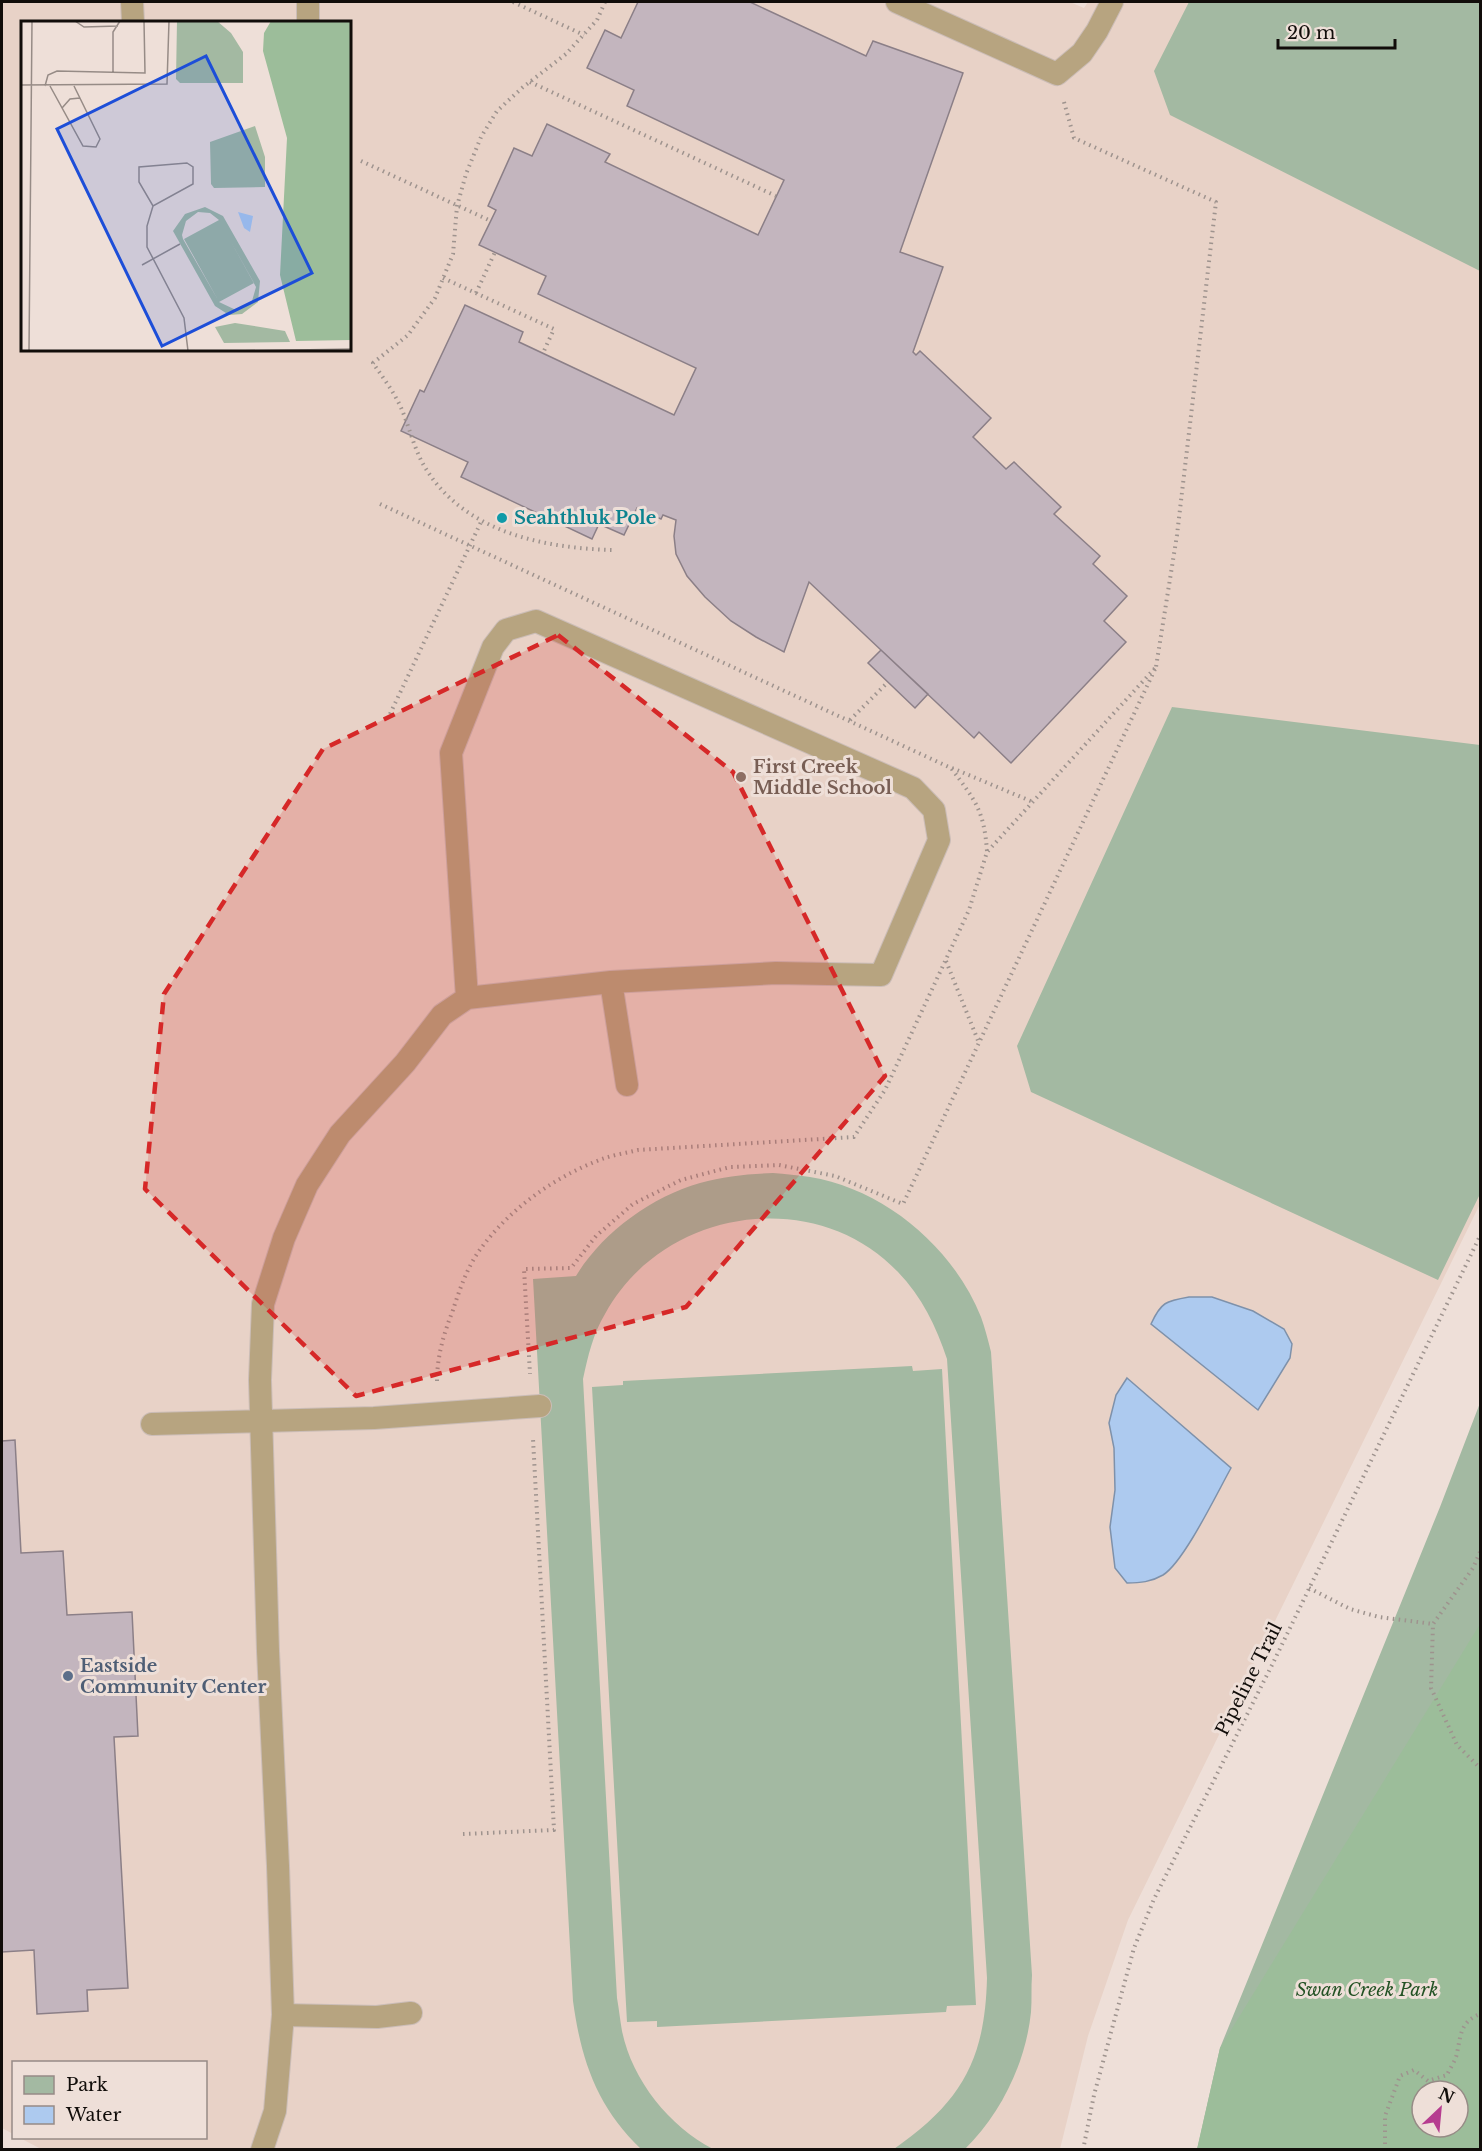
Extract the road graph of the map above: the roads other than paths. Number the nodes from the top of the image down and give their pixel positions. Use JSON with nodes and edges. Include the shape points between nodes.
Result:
{"nodes":[{"id":1,"x":132,"y":2,"type":"edge"},
{"id":2,"x":308,"y":2,"type":"edge"},
{"id":3,"x":897,"y":2,"type":"edge"},
{"id":4,"x":1112,"y":2,"type":"edge"},
{"id":5,"x":133,"y":21,"type":"edge"},
{"id":6,"x":308,"y":21,"type":"edge"},
{"id":7,"x":611,"y":982,"type":"junction"},
{"id":8,"x":467,"y":998,"type":"junction"},
{"id":9,"x":627,"y":1085,"type":"dead end"},
{"id":10,"x":536,"y":1406,"type":"road end"},
{"id":11,"x":262,"y":1422,"type":"junction"},
{"id":12,"x":152,"y":1424,"type":"dead end"},
{"id":13,"x":411,"y":2013,"type":"dead end"},
{"id":14,"x":283,"y":2015,"type":"junction"},
{"id":15,"x":262,"y":2150,"type":"edge"}],
"edges":[{"from":1,"to":5,"type":"lane"},
{"from":2,"to":6,"type":"lane"},
{"from":3,"to":4,"type":"lane","via":[[1057,74],[1082,53]]},
{"from":7,"to":8,"type":"lane"},
{"from":7,"to":8,"type":"lane","via":[[776,973],[881,975],[939,840],[934,810],[913,788],[536,621],[506,630],[493,647],[451,753]]},
{"from":7,"to":9,"type":"lane"},
{"from":8,"to":11,"type":"lane","via":[[442,1015],[405,1063],[340,1134],[307,1185],[284,1238],[263,1304]]},
{"from":10,"to":11,"type":"lane"},
{"from":11,"to":12,"type":"lane"},
{"from":11,"to":14,"type":"lane"},
{"from":13,"to":14,"type":"lane","via":[[377,2017]]},
{"from":14,"to":15,"type":"lane","via":[[275,2111]]}]}
